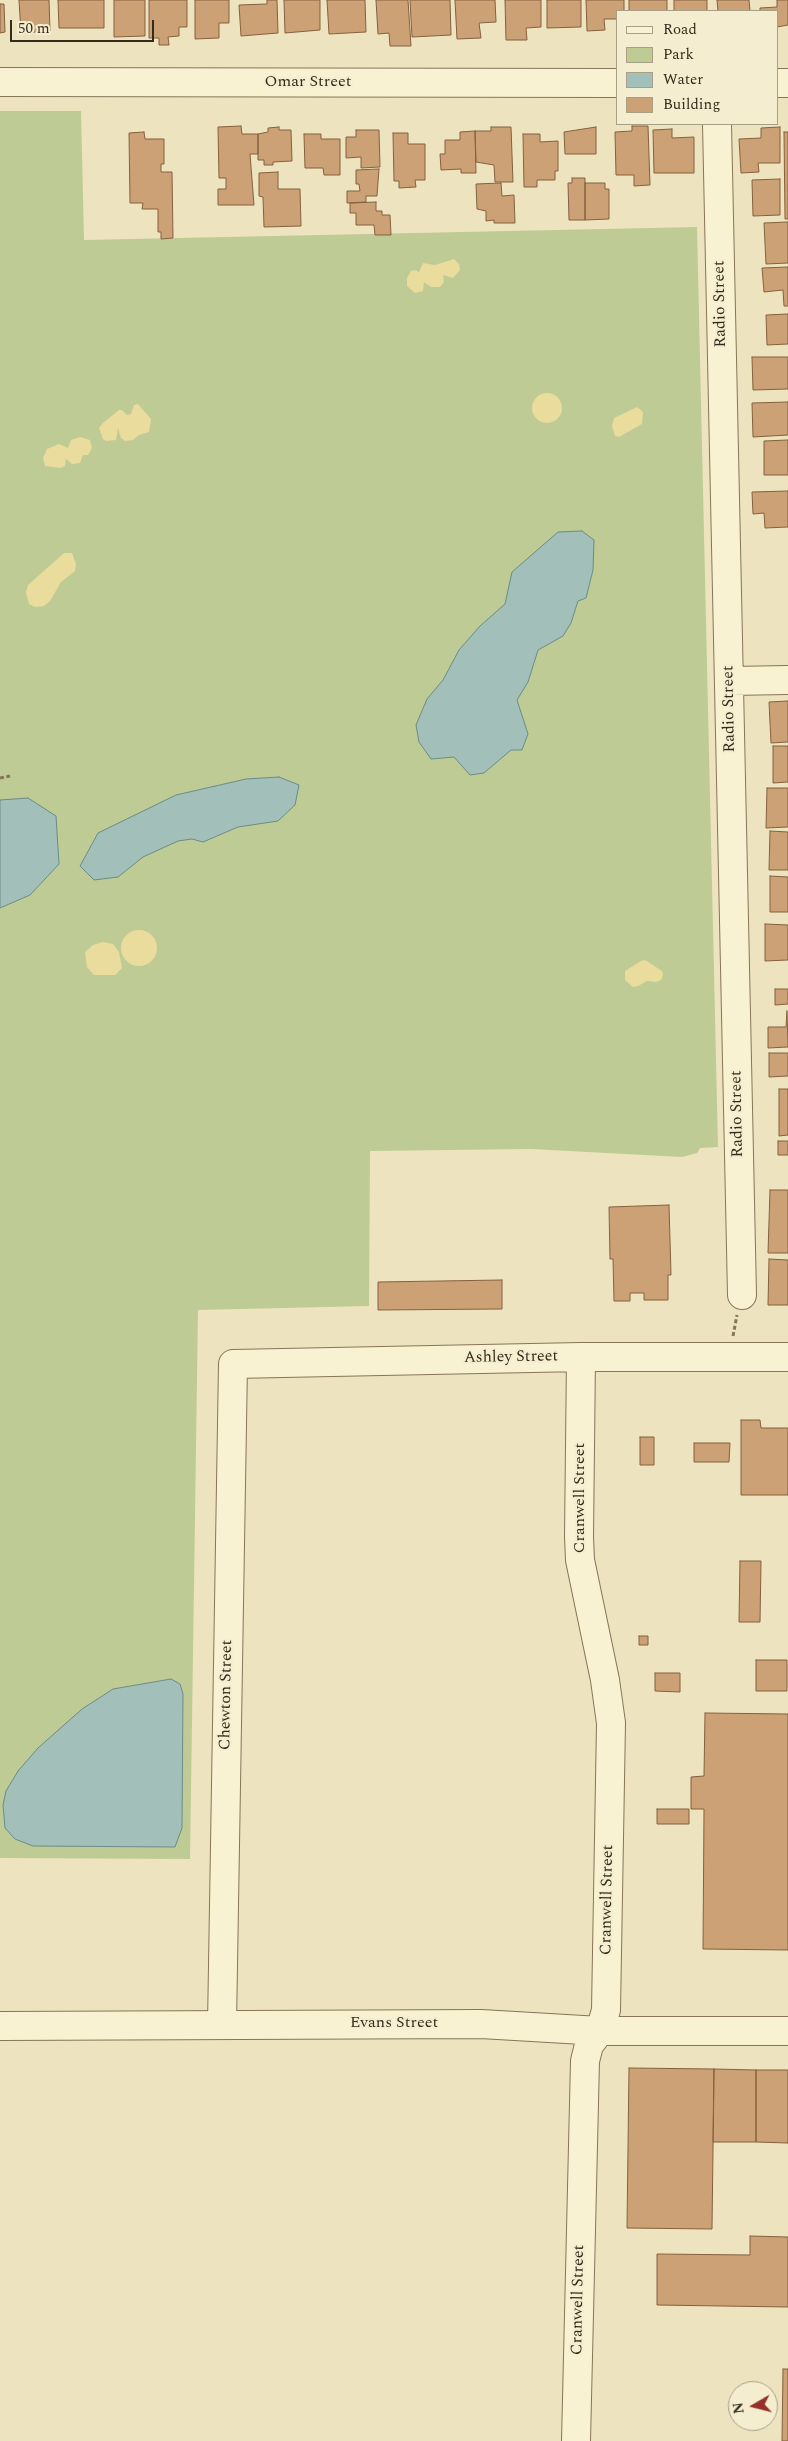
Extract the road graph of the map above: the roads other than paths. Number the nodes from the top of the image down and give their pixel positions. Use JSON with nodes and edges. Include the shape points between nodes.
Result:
{"nodes":[{"id":1,"x":0,"y":82,"type":"edge"},
{"id":2,"x":616,"y":83,"type":"edge"},
{"id":3,"x":717,"y":125,"type":"edge"},
{"id":4,"x":788,"y":680,"type":"edge"},
{"id":5,"x":730,"y":681,"type":"junction"},
{"id":6,"x":742,"y":1295,"type":"road end"},
{"id":7,"x":581,"y":1357,"type":"junction"},
{"id":8,"x":788,"y":1357,"type":"edge"},
{"id":9,"x":233,"y":1364,"type":"joint"},
{"id":10,"x":222,"y":2025,"type":"junction"},
{"id":11,"x":0,"y":2026,"type":"edge"},
{"id":12,"x":788,"y":2031,"type":"edge"},
{"id":13,"x":600,"y":2032,"type":"junction"},
{"id":14,"x":576,"y":2441,"type":"edge"}],
"edges":[{"from":1,"to":2,"type":"street","name":"Omar Street"},
{"from":3,"to":5,"type":"street","name":"Radio Street"},
{"from":4,"to":5,"type":"street"},
{"from":5,"to":6,"type":"street","name":"Radio Street"},
{"from":7,"to":8,"type":"street","name":"Ashley Street"},
{"from":7,"to":9,"type":"street","name":"Ashley Street"},
{"from":7,"to":13,"type":"street","name":"Cranwell Street","via":[[579,1545],[611,1723],[606,2010]]},
{"from":9,"to":10,"type":"street","name":"Chewton Street"},
{"from":10,"to":11,"type":"street","name":"Evans Street"},
{"from":10,"to":13,"type":"street","name":"Evans Street","via":[[481,2024]]},
{"from":12,"to":13,"type":"street","name":"Evans Street"},
{"from":13,"to":14,"type":"street","name":"Cranwell Street","via":[[589,2045],[585,2061]]}]}
